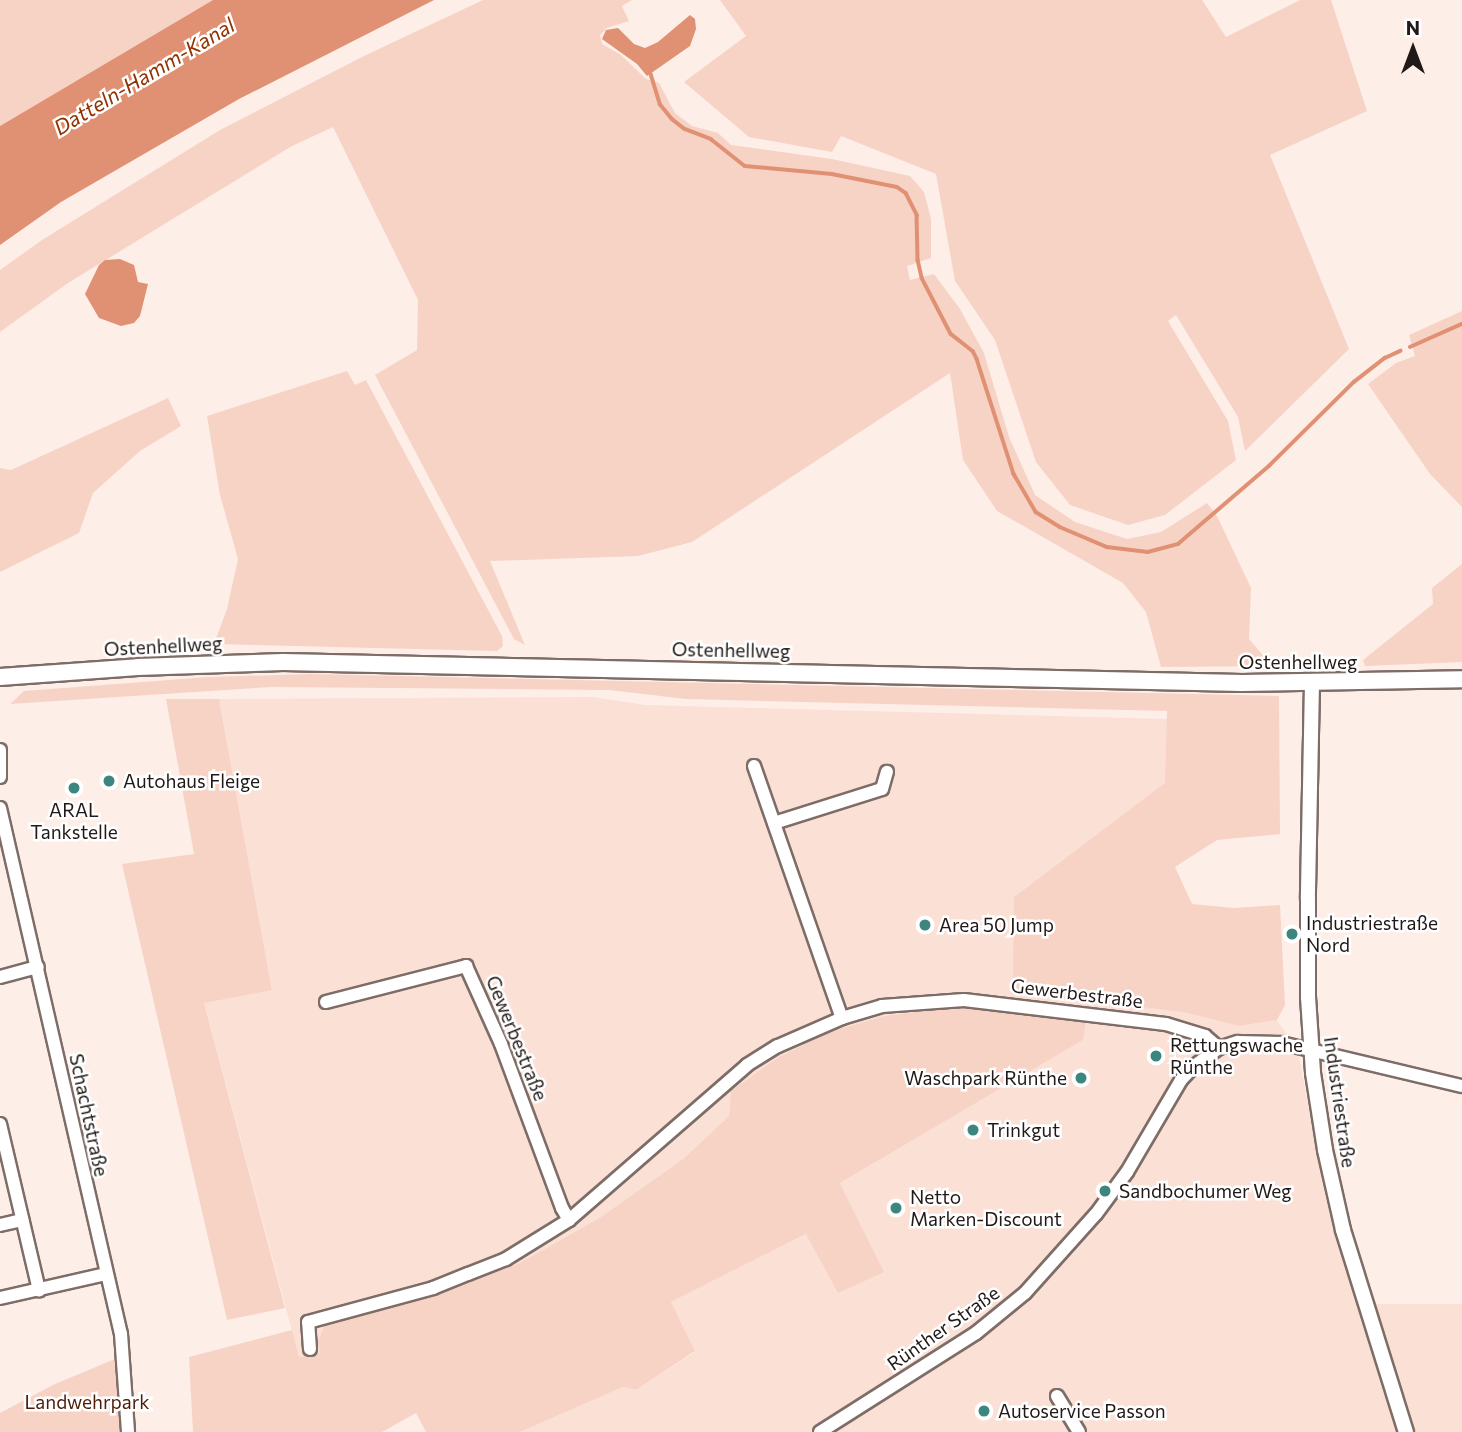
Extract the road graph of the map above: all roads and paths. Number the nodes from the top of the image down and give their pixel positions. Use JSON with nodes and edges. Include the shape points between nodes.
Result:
{"nodes":[{"id":1,"x":0,"y":677,"type":"edge"},
{"id":2,"x":1462,"y":679,"type":"edge"},
{"id":3,"x":1312,"y":683,"type":"junction"},
{"id":4,"x":0,"y":750,"type":"edge"},
{"id":5,"x":754,"y":766,"type":"dead end"},
{"id":6,"x":887,"y":772,"type":"dead end"},
{"id":7,"x":0,"y":777,"type":"edge"},
{"id":8,"x":0,"y":808,"type":"edge"},
{"id":9,"x":774,"y":823,"type":"junction"},
{"id":10,"x":38,"y":967,"type":"junction"},
{"id":11,"x":0,"y":977,"type":"edge"},
{"id":12,"x":326,"y":1002,"type":"dead end"},
{"id":13,"x":842,"y":1018,"type":"junction"},
{"id":14,"x":1219,"y":1048,"type":"junction"},
{"id":15,"x":1310,"y":1048,"type":"junction"},
{"id":16,"x":1462,"y":1086,"type":"edge"},
{"id":17,"x":0,"y":1124,"type":"edge"},
{"id":18,"x":22,"y":1220,"type":"junction"},
{"id":19,"x":569,"y":1220,"type":"junction"},
{"id":20,"x":0,"y":1225,"type":"edge"},
{"id":21,"x":106,"y":1274,"type":"junction"},
{"id":22,"x":39,"y":1290,"type":"junction"},
{"id":23,"x":0,"y":1298,"type":"edge"},
{"id":24,"x":310,"y":1349,"type":"dead end"},
{"id":25,"x":1057,"y":1396,"type":"dead end"},
{"id":26,"x":128,"y":1432,"type":"edge"},
{"id":27,"x":820,"y":1432,"type":"edge"},
{"id":28,"x":1079,"y":1432,"type":"edge"},
{"id":29,"x":1406,"y":1432,"type":"edge"}],
"edges":[{"from":1,"to":3,"type":"main road","name":"Ostenhellweg","via":[[283,662]]},
{"from":2,"to":3,"type":"main road","name":"Ostenhellweg"},
{"from":3,"to":15,"type":"street","name":"Industriestraße"},
{"from":4,"to":7,"type":"street"},
{"from":5,"to":9,"type":"street"},
{"from":6,"to":9,"type":"street","via":[[882,789]]},
{"from":8,"to":10,"type":"street","name":"Schachtstraße"},
{"from":9,"to":13,"type":"street"},
{"from":10,"to":11,"type":"street"},
{"from":10,"to":21,"type":"street","name":"Schachtstraße"},
{"from":12,"to":19,"type":"street","name":"Gewerbestraße","via":[[466,966]]},
{"from":13,"to":14,"type":"street","name":"Gewerbestraße","via":[[881,1006],[964,1000],[1166,1024],[1205,1036]]},
{"from":13,"to":19,"type":"street","name":"Gewerbestraße","via":[[747,1065]]},
{"from":14,"to":15,"type":"street","name":"Rünther Straße","via":[[1258,1041]]},
{"from":14,"to":27,"type":"street","name":"Rünther Straße","via":[[1181,1080],[1104,1204],[1025,1293],[976,1333]]},
{"from":15,"to":16,"type":"street"},
{"from":15,"to":29,"type":"street","name":"Industriestraße","via":[[1343,1230]]},
{"from":17,"to":18,"type":"street"},
{"from":18,"to":20,"type":"street"},
{"from":18,"to":22,"type":"street"},
{"from":19,"to":24,"type":"street","name":"Gewerbestraße","via":[[506,1259],[308,1322]]},
{"from":21,"to":22,"type":"street"},
{"from":21,"to":26,"type":"street","name":"Schachtstraße","via":[[124,1355]]},
{"from":22,"to":23,"type":"street"},
{"from":25,"to":28,"type":"street"}]}
